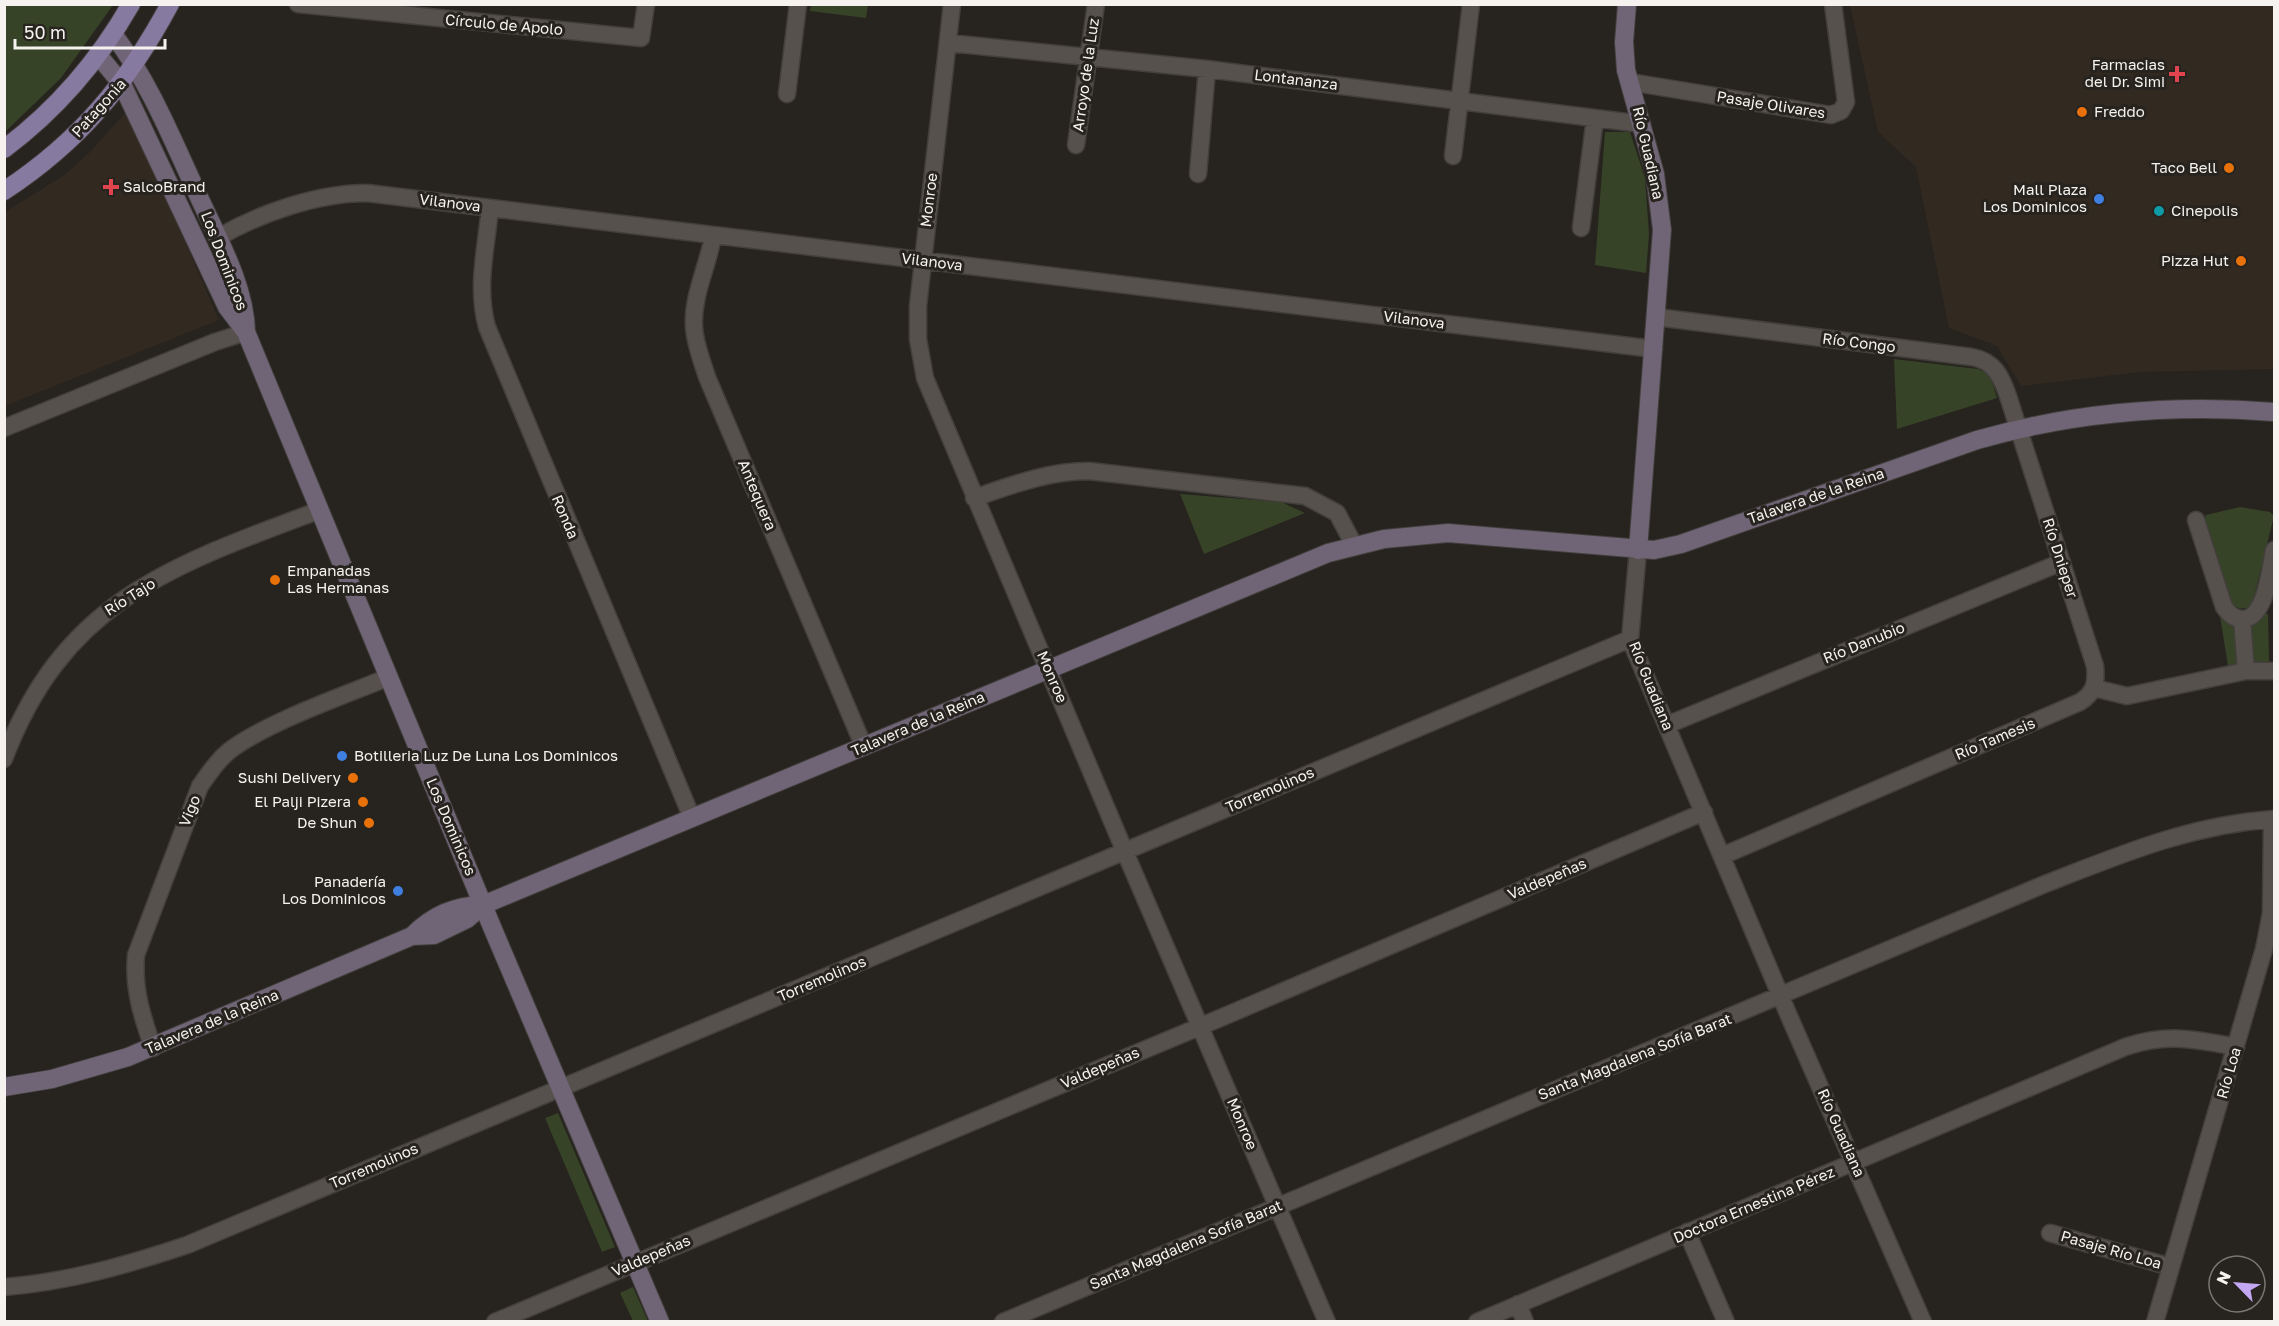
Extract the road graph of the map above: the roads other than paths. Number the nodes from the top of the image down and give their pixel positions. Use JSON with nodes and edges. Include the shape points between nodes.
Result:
{"nodes":[{"id":1,"x":131,"y":4,"type":"edge"},
{"id":2,"x":170,"y":4,"type":"edge"},
{"id":3,"x":298,"y":4,"type":"edge"},
{"id":4,"x":646,"y":4,"type":"edge"},
{"id":5,"x":798,"y":4,"type":"edge"},
{"id":6,"x":952,"y":4,"type":"edge"},
{"id":7,"x":1096,"y":4,"type":"edge"},
{"id":8,"x":1471,"y":4,"type":"edge"},
{"id":9,"x":1627,"y":4,"type":"edge"},
{"id":10,"x":1833,"y":4,"type":"edge"},
{"id":11,"x":113,"y":33,"type":"junction"},
{"id":12,"x":949,"y":44,"type":"junction"},
{"id":13,"x":98,"y":55,"type":"junction"},
{"id":14,"x":1089,"y":57,"type":"junction"},
{"id":15,"x":136,"y":64,"type":"junction"},
{"id":16,"x":1207,"y":69,"type":"junction"},
{"id":17,"x":1630,"y":82,"type":"junction"},
{"id":18,"x":122,"y":84,"type":"junction"},
{"id":19,"x":787,"y":93,"type":"dead end"},
{"id":20,"x":1460,"y":101,"type":"junction"},
{"id":21,"x":1594,"y":118,"type":"junction"},
{"id":22,"x":1642,"y":124,"type":"junction"},
{"id":23,"x":1076,"y":145,"type":"dead end"},
{"id":24,"x":4,"y":149,"type":"edge"},
{"id":25,"x":1454,"y":156,"type":"dead end"},
{"id":26,"x":1198,"y":174,"type":"dead end"},
{"id":27,"x":4,"y":191,"type":"edge"},
{"id":28,"x":490,"y":208,"type":"junction"},
{"id":29,"x":1581,"y":228,"type":"dead end"},
{"id":30,"x":713,"y":236,"type":"junction"},
{"id":31,"x":217,"y":238,"type":"junction"},
{"id":32,"x":922,"y":261,"type":"junction"},
{"id":33,"x":1656,"y":317,"type":"junction"},
{"id":34,"x":246,"y":332,"type":"junction"},
{"id":35,"x":1654,"y":349,"type":"junction"},
{"id":36,"x":2274,"y":412,"type":"edge"},
{"id":37,"x":4,"y":428,"type":"edge"},
{"id":38,"x":2018,"y":428,"type":"junction"},
{"id":39,"x":974,"y":498,"type":"junction"},
{"id":40,"x":320,"y":510,"type":"junction"},
{"id":41,"x":2196,"y":520,"type":"dead end"},
{"id":42,"x":1354,"y":545,"type":"junction"},
{"id":43,"x":1638,"y":550,"type":"junction"},
{"id":44,"x":2274,"y":550,"type":"edge"},
{"id":45,"x":2062,"y":562,"type":"junction"},
{"id":46,"x":2241,"y":619,"type":"junction"},
{"id":47,"x":1630,"y":639,"type":"junction"},
{"id":48,"x":1048,"y":668,"type":"junction"},
{"id":49,"x":2274,"y":670,"type":"edge"},
{"id":50,"x":2246,"y":671,"type":"junction"},
{"id":51,"x":389,"y":677,"type":"junction"},
{"id":52,"x":2094,"y":688,"type":"junction"},
{"id":53,"x":1667,"y":725,"type":"junction"},
{"id":54,"x":864,"y":747,"type":"junction"},
{"id":55,"x":4,"y":759,"type":"edge"},
{"id":56,"x":1704,"y":812,"type":"junction"},
{"id":57,"x":693,"y":818,"type":"junction"},
{"id":58,"x":2273,"y":819,"type":"edge"},
{"id":59,"x":1125,"y":852,"type":"junction"},
{"id":60,"x":1722,"y":856,"type":"junction"},
{"id":61,"x":483,"y":905,"type":"junction"},
{"id":62,"x":1782,"y":996,"type":"junction"},
{"id":63,"x":1200,"y":1027,"type":"junction"},
{"id":64,"x":153,"y":1047,"type":"junction"},
{"id":65,"x":2236,"y":1047,"type":"junction"},
{"id":66,"x":4,"y":1087,"type":"edge"},
{"id":67,"x":561,"y":1089,"type":"junction"},
{"id":68,"x":1854,"y":1162,"type":"junction"},
{"id":69,"x":1277,"y":1207,"type":"junction"},
{"id":70,"x":1687,"y":1232,"type":"junction"},
{"id":71,"x":2050,"y":1233,"type":"dead end"},
{"id":72,"x":635,"y":1263,"type":"junction"},
{"id":73,"x":2171,"y":1267,"type":"junction"},
{"id":74,"x":4,"y":1287,"type":"edge"},
{"id":75,"x":1518,"y":1304,"type":"junction"},
{"id":76,"x":495,"y":1322,"type":"edge"},
{"id":77,"x":660,"y":1322,"type":"edge"},
{"id":78,"x":1003,"y":1322,"type":"edge"},
{"id":79,"x":1327,"y":1322,"type":"edge"},
{"id":80,"x":1477,"y":1322,"type":"edge"},
{"id":81,"x":1525,"y":1322,"type":"edge"},
{"id":82,"x":1726,"y":1322,"type":"edge"},
{"id":83,"x":1923,"y":1322,"type":"edge"},
{"id":84,"x":2155,"y":1322,"type":"edge"}],
"edges":[{"from":1,"to":11,"type":"main road"},
{"from":2,"to":15,"type":"main road","name":"Patagonia"},
{"from":3,"to":4,"type":"street","name":"Círculo de Apolo","via":[[641,38]]},
{"from":5,"to":19,"type":"street"},
{"from":6,"to":12,"type":"street","name":"Monroe"},
{"from":7,"to":14,"type":"street","name":"Arroyo de la Luz"},
{"from":8,"to":20,"type":"street"},
{"from":9,"to":17,"type":"street","name":"Río Guadiana","via":[[1624,42]]},
{"from":10,"to":17,"type":"street","name":"Pasaje Olivares","via":[[1846,102],[1841,111],[1831,116]]},
{"from":11,"to":13,"type":"main road"},
{"from":11,"to":15,"type":"street","name":"Los Dominicos"},
{"from":12,"to":14,"type":"street","name":"Lontananza"},
{"from":12,"to":32,"type":"street","name":"Monroe"},
{"from":13,"to":18,"type":"street","name":"Los Dominicos"},
{"from":13,"to":24,"type":"main road","via":[[59,102]]},
{"from":14,"to":16,"type":"street","name":"Lontananza"},
{"from":14,"to":23,"type":"street","name":"Arroyo de la Luz"},
{"from":15,"to":18,"type":"main road","name":"Patagonia"},
{"from":15,"to":31,"type":"street","name":"Los Dominicos"},
{"from":16,"to":20,"type":"street","name":"Lontananza"},
{"from":16,"to":26,"type":"street"},
{"from":17,"to":22,"type":"street","name":"Río Guadiana"},
{"from":18,"to":27,"type":"main road","name":"Patagonia","via":[[64,147]]},
{"from":18,"to":34,"type":"street","name":"Los Dominicos","via":[[226,307]]},
{"from":20,"to":21,"type":"street","name":"Lontananza"},
{"from":20,"to":25,"type":"street"},
{"from":21,"to":22,"type":"street","name":"Lontananza"},
{"from":21,"to":29,"type":"street"},
{"from":22,"to":33,"type":"street","name":"Río Guadiana","via":[[1655,174],[1661,221]]},
{"from":28,"to":30,"type":"street","name":"Vilanova"},
{"from":28,"to":31,"type":"street","name":"Vilanova","via":[[342,193],[285,209]]},
{"from":28,"to":57,"type":"street","name":"Ronda","via":[[480,279],[487,327]]},
{"from":30,"to":32,"type":"street","name":"Vilanova"},
{"from":30,"to":54,"type":"street","name":"Antequera","via":[[696,299],[694,327],[698,348]]},
{"from":31,"to":34,"type":"street","name":"Los Dominicos","via":[[241,298]]},
{"from":32,"to":35,"type":"street","name":"Vilanova"},
{"from":32,"to":39,"type":"street","name":"Monroe","via":[[918,339],[925,378]]},
{"from":33,"to":35,"type":"street","name":"Río Guadiana"},
{"from":33,"to":38,"type":"street","name":"Río Congo","via":[[1981,359],[1999,374]]},
{"from":34,"to":37,"type":"street"},
{"from":34,"to":40,"type":"street","name":"Los Dominicos"},
{"from":35,"to":43,"type":"street","name":"Río Guadiana"},
{"from":36,"to":38,"type":"street","name":"Talavera de la Reina","via":[[2177,408],[2111,413]]},
{"from":38,"to":43,"type":"street","name":"Talavera de la Reina","via":[[1668,548]]},
{"from":38,"to":45,"type":"street","name":"Río Dnieper"},
{"from":39,"to":42,"type":"street","via":[[1068,471],[1305,496],[1337,513]]},
{"from":39,"to":48,"type":"street","name":"Monroe"},
{"from":40,"to":51,"type":"street","name":"Los Dominicos"},
{"from":40,"to":55,"type":"street","name":"Río Tajo","via":[[175,569],[99,617],[66,648],[41,682]]},
{"from":41,"to":46,"type":"street","via":[[2224,607],[2230,615]]},
{"from":42,"to":43,"type":"street","name":"Talavera de la Reina","via":[[1417,535],[1458,534]]},
{"from":42,"to":48,"type":"street","name":"Talavera de la Reina","via":[[1305,561]]},
{"from":43,"to":47,"type":"street","name":"Río Guadiana"},
{"from":44,"to":46,"type":"street","via":[[2262,605],[2253,616]]},
{"from":45,"to":52,"type":"street","name":"Río Dnieper","via":[[2095,666]]},
{"from":45,"to":53,"type":"street","name":"Río Danubio"},
{"from":46,"to":50,"type":"street"},
{"from":47,"to":53,"type":"street","name":"Río Guadiana"},
{"from":47,"to":59,"type":"street","name":"Torremolinos"},
{"from":48,"to":54,"type":"street","name":"Talavera de la Reina"},
{"from":48,"to":59,"type":"street","name":"Monroe"},
{"from":49,"to":50,"type":"street"},
{"from":50,"to":52,"type":"street","via":[[2127,696]]},
{"from":51,"to":61,"type":"street","name":"Los Dominicos"},
{"from":51,"to":64,"type":"street","name":"Vigo","via":[[260,732],[233,748],[200,786],[136,955],[135,990]]},
{"from":52,"to":60,"type":"street","name":"Río Tamesis","via":[[2080,702]]},
{"from":53,"to":56,"type":"street","name":"Río Guadiana"},
{"from":54,"to":57,"type":"street","name":"Talavera de la Reina"},
{"from":56,"to":60,"type":"street","name":"Río Guadiana"},
{"from":56,"to":63,"type":"street","name":"Valdepeñas"},
{"from":57,"to":61,"type":"street","name":"Talavera de la Reina"},
{"from":58,"to":62,"type":"street","name":"Santa Magdalena Sofía Barat","via":[[2220,825],[2161,839],[2044,884]]},
{"from":58,"to":65,"type":"street","name":"Río Loa","via":[[2271,913]]},
{"from":59,"to":63,"type":"street","name":"Monroe"},
{"from":59,"to":67,"type":"street","name":"Torremolinos"},
{"from":60,"to":62,"type":"street","name":"Río Guadiana"},
{"from":61,"to":64,"type":"street","name":"Talavera de la Reina","via":[[467,919],[434,935],[412,936]]},
{"from":61,"to":67,"type":"street","name":"Los Dominicos"},
{"from":62,"to":68,"type":"street","name":"Río Guadiana"},
{"from":62,"to":69,"type":"street","name":"Santa Magdalena Sofía Barat"},
{"from":63,"to":69,"type":"street","name":"Monroe"},
{"from":63,"to":72,"type":"street","name":"Valdepeñas"},
{"from":64,"to":66,"type":"street","name":"Talavera de la Reina","via":[[85,1071]]},
{"from":65,"to":68,"type":"street","name":"Doctora Ernestina Pérez","via":[[2180,1038],[2150,1039]]},
{"from":65,"to":73,"type":"street","name":"Río Loa"},
{"from":67,"to":72,"type":"street","name":"Los Dominicos"},
{"from":67,"to":74,"type":"street","name":"Torremolinos","via":[[187,1245],[116,1269]]},
{"from":68,"to":70,"type":"street","name":"Doctora Ernestina Pérez"},
{"from":68,"to":83,"type":"street","name":"Río Guadiana"},
{"from":69,"to":78,"type":"street","name":"Santa Magdalena Sofía Barat"},
{"from":69,"to":79,"type":"street","name":"Monroe"},
{"from":70,"to":75,"type":"street","name":"Doctora Ernestina Pérez"},
{"from":70,"to":82,"type":"street"},
{"from":71,"to":73,"type":"street","name":"Pasaje Río Loa"},
{"from":72,"to":76,"type":"street","name":"Valdepeñas"},
{"from":72,"to":77,"type":"street","name":"Los Dominicos"},
{"from":73,"to":84,"type":"street","name":"Río Loa"},
{"from":75,"to":80,"type":"street","name":"Doctora Ernestina Pérez"},
{"from":75,"to":81,"type":"street"}]}
